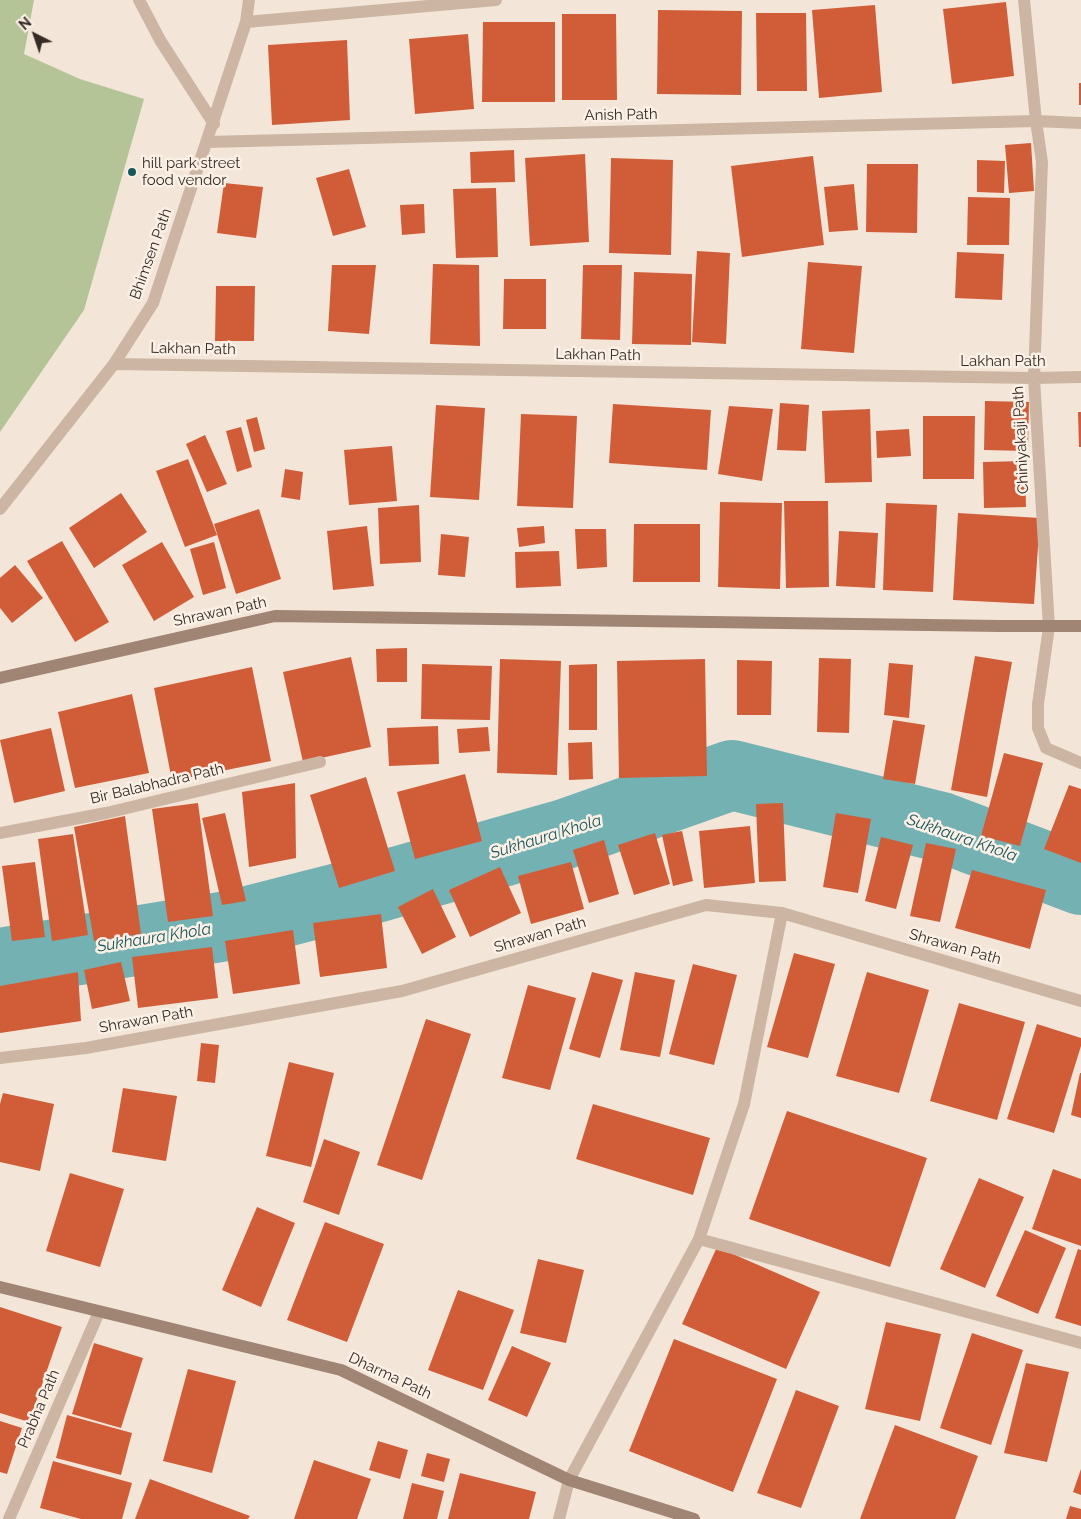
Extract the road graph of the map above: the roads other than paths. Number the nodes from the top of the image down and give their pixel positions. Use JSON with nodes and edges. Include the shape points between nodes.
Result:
{"nodes":[{"id":1,"x":139,"y":0,"type":"edge"},
{"id":2,"x":249,"y":0,"type":"edge"},
{"id":3,"x":496,"y":0,"type":"edge"},
{"id":4,"x":1024,"y":0,"type":"edge"},
{"id":5,"x":246,"y":22,"type":"junction"},
{"id":6,"x":1036,"y":121,"type":"junction"},
{"id":7,"x":1081,"y":122,"type":"edge"},
{"id":8,"x":214,"y":124,"type":"junction"},
{"id":9,"x":208,"y":142,"type":"junction"},
{"id":10,"x":114,"y":364,"type":"junction"},
{"id":11,"x":1081,"y":377,"type":"edge"},
{"id":12,"x":1034,"y":378,"type":"junction"},
{"id":13,"x":0,"y":509,"type":"edge"},
{"id":14,"x":1081,"y":626,"type":"edge"},
{"id":15,"x":1049,"y":627,"type":"junction"},
{"id":16,"x":0,"y":678,"type":"edge"},
{"id":17,"x":320,"y":762,"type":"dead end"},
{"id":18,"x":1081,"y":764,"type":"edge"},
{"id":19,"x":0,"y":833,"type":"edge"},
{"id":20,"x":782,"y":913,"type":"junction"},
{"id":21,"x":1081,"y":1001,"type":"edge"},
{"id":22,"x":0,"y":1058,"type":"edge"},
{"id":23,"x":699,"y":1239,"type":"junction"},
{"id":24,"x":0,"y":1287,"type":"edge"},
{"id":25,"x":99,"y":1312,"type":"junction"},
{"id":26,"x":1081,"y":1343,"type":"edge"},
{"id":27,"x":569,"y":1480,"type":"junction"},
{"id":28,"x":9,"y":1519,"type":"edge"},
{"id":29,"x":559,"y":1519,"type":"edge"},
{"id":30,"x":694,"y":1519,"type":"edge"}],
"edges":[{"from":1,"to":8,"type":"street","via":[[160,40]]},
{"from":2,"to":5,"type":"street","name":"Bhimsen Path"},
{"from":3,"to":5,"type":"street"},
{"from":4,"to":6,"type":"street","name":"Chiniyakaji Path"},
{"from":5,"to":8,"type":"street","name":"Bhimsen Path"},
{"from":6,"to":7,"type":"street","name":"Anish Path"},
{"from":6,"to":9,"type":"street","name":"Anish Path"},
{"from":6,"to":12,"type":"street","name":"Chiniyakaji Path","via":[[1042,162]]},
{"from":8,"to":9,"type":"street","name":"Bhimsen Path"},
{"from":9,"to":10,"type":"street","name":"Bhimsen Path","via":[[153,303]]},
{"from":10,"to":12,"type":"street","name":"Lakhan Path"},
{"from":10,"to":13,"type":"street","name":"Bhimsen Path"},
{"from":11,"to":12,"type":"street","name":"Lakhan Path"},
{"from":12,"to":15,"type":"street","name":"Chiniyakaji Path"},
{"from":14,"to":15,"type":"street","name":"Shrawan Path"},
{"from":15,"to":16,"type":"street","name":"Shrawan Path","via":[[275,616]]},
{"from":15,"to":18,"type":"street","name":"Chiniyakaji Path","via":[[1038,704],[1038,728],[1046,748]]},
{"from":17,"to":19,"type":"street","name":"Bir Balabhadra Path","via":[[106,813]]},
{"from":20,"to":21,"type":"street","name":"Shrawan Path"},
{"from":20,"to":22,"type":"street","name":"Shrawan Path","via":[[706,905],[402,991],[86,1048]]},
{"from":20,"to":23,"type":"street","via":[[744,1104]]},
{"from":23,"to":26,"type":"street"},
{"from":23,"to":27,"type":"street"},
{"from":24,"to":25,"type":"street","name":"Dharma Path"},
{"from":25,"to":27,"type":"street","name":"Dharma Path","via":[[341,1370]]},
{"from":25,"to":28,"type":"street","name":"Prabha Path"},
{"from":27,"to":29,"type":"street"},
{"from":27,"to":30,"type":"street","name":"Dharma Path"}]}
